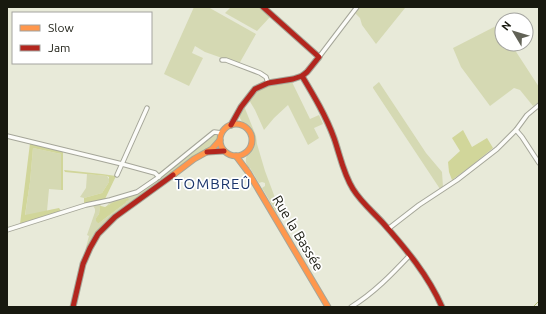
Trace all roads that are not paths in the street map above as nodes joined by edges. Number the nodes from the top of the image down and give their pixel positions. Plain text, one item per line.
1 (263, 7) edge
2 (357, 7) edge
3 (320, 57) junction
4 (222, 60) dead end
5 (302, 76) junction
6 (268, 83) junction
7 (539, 105) edge
8 (147, 108) dead end
9 (239, 110) junction
10 (231, 125) junction
11 (242, 125) junction
12 (516, 130) junction
13 (222, 133) junction
14 (7, 136) edge
15 (220, 140) junction
16 (224, 150) junction
17 (246, 152) junction
18 (206, 153) junction
19 (236, 156) junction
20 (122, 164) junction
21 (539, 164) edge
22 (248, 172) junction
23 (117, 175) dead end
24 (159, 177) junction
25 (388, 229) junction
26 (7, 230) edge
27 (410, 255) junction
28 (73, 307) edge
29 (328, 307) edge
30 (351, 307) edge
31 (442, 307) edge

1 - 3 main road
2 - 3 street
3 - 5 main road
4 - 6 street
5 - 6 main road
5 - 25 main road
6 - 9 main road
7 - 12 street
8 - 20 street
9 - 10 main road
9 - 11 main road
10 - 11 main road
10 - 13 main road
11 - 17 main road
12 - 21 street
12 - 25 street
13 - 15 main road
13 - 24 street
14 - 20 street
15 - 16 main road
15 - 18 main road
16 - 18 main road
16 - 19 main road
17 - 19 main road
17 - 22 main road, Rue la Bassée
18 - 28 main road
19 - 22 main road, Rue la Bassée
20 - 23 street
20 - 24 street
22 - 29 main road, Rue la Bassée
24 - 26 street
25 - 27 main road
27 - 30 street
27 - 31 main road

